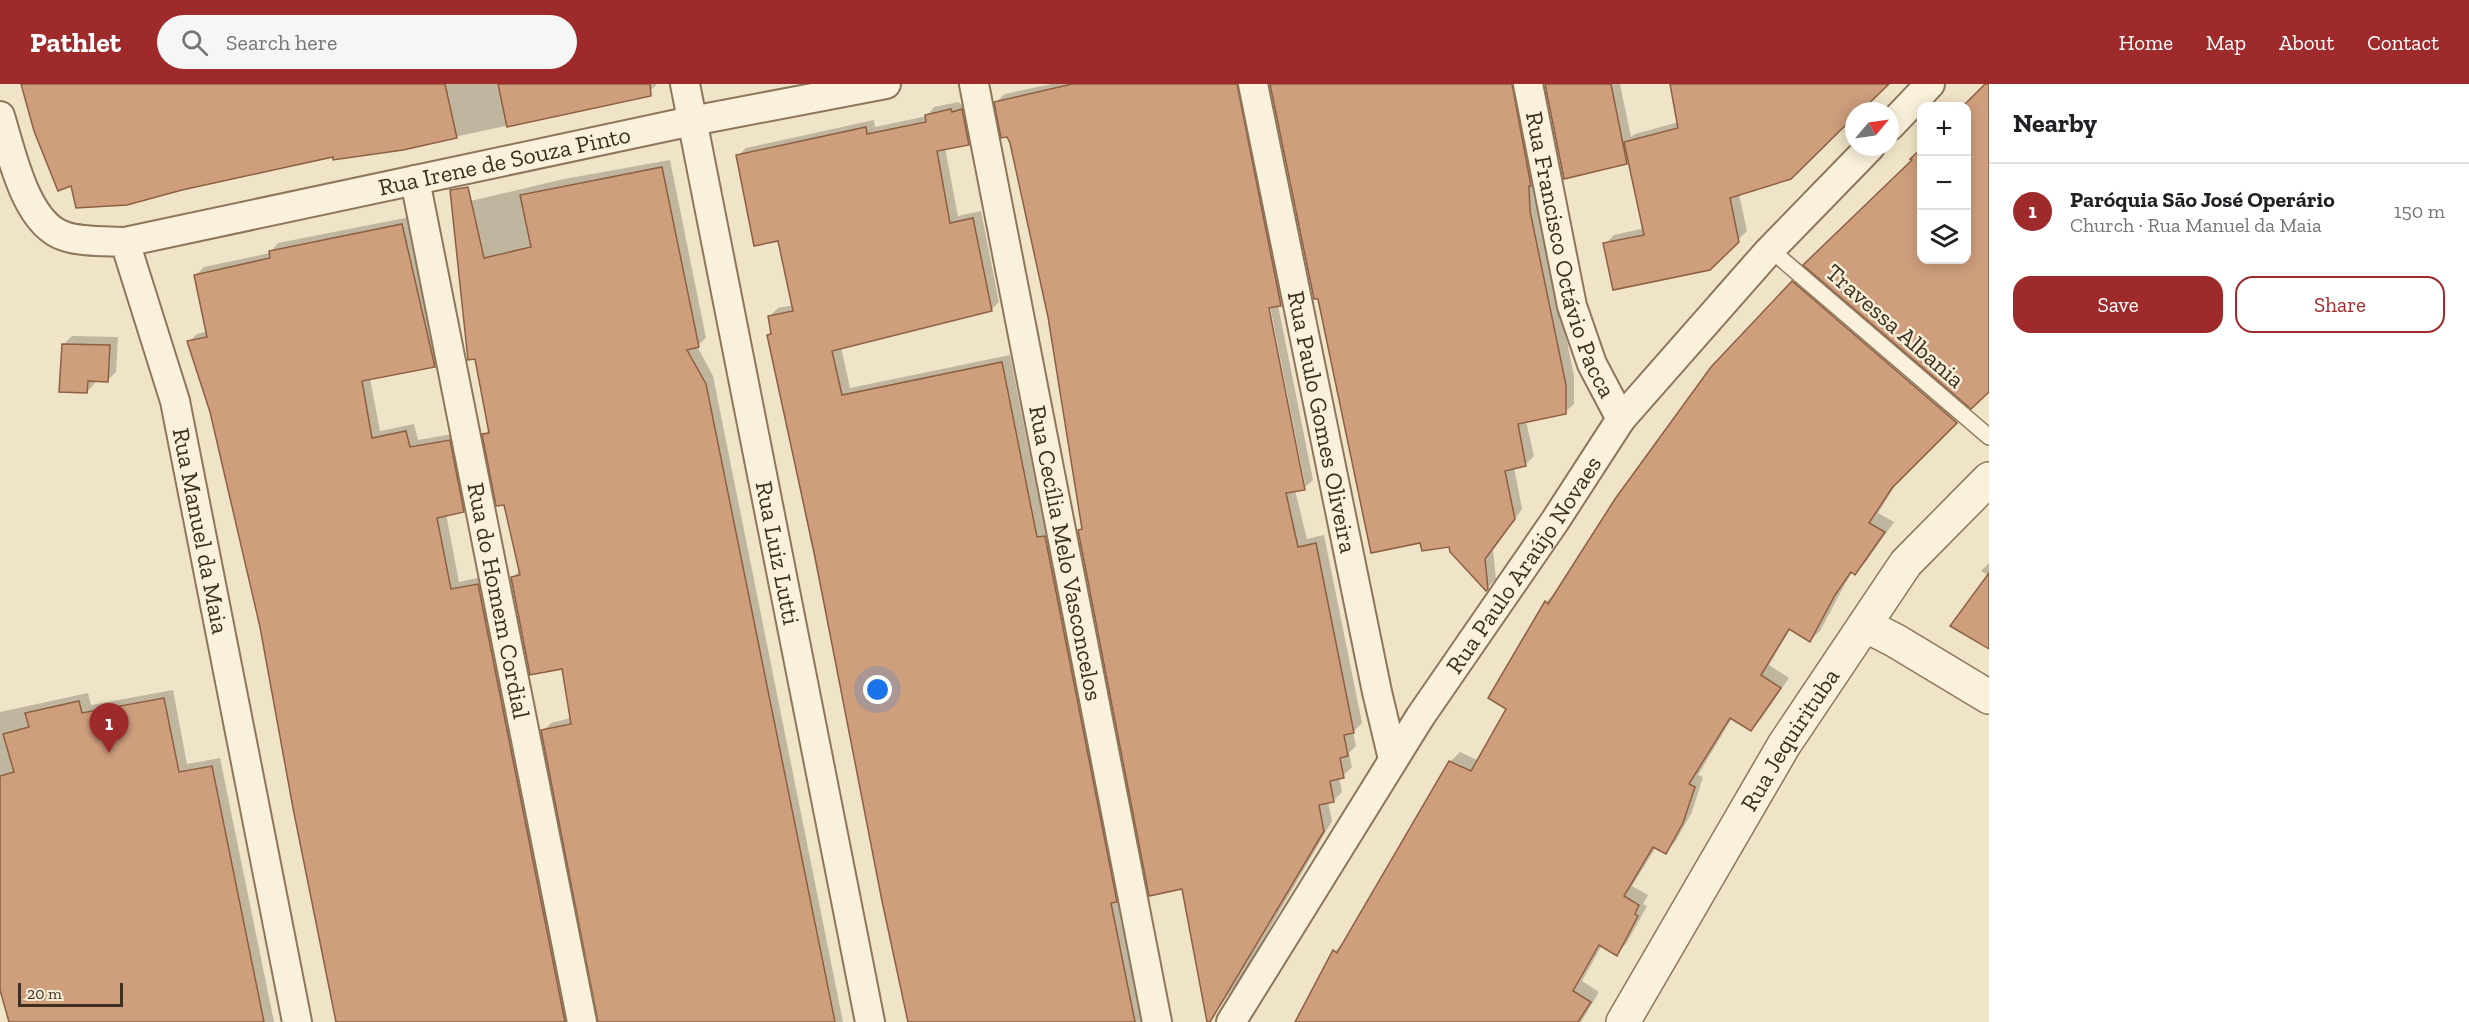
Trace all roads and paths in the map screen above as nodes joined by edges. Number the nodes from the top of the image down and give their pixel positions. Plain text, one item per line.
1 (685, 84) edge
2 (886, 84) edge
3 (974, 84) edge
4 (1253, 84) edge
5 (1528, 84) edge
6 (1930, 84) edge
7 (0, 116) edge
8 (1899, 117) edge
9 (692, 121) junction
10 (1861, 156) edge
11 (415, 180) junction
12 (125, 242) junction
13 (1771, 249) junction
14 (1622, 419) junction
15 (1989, 437) edge
16 (1989, 479) edge
17 (1865, 625) junction
18 (1989, 697) edge
19 (1393, 759) junction
20 (297, 1022) edge
21 (582, 1022) edge
22 (870, 1022) edge
23 (1157, 1022) edge
24 (1231, 1022) edge
25 (1623, 1022) edge

1 - 9 street, Rua Luiz Lutti
2 - 9 street, Rua Irene de Souza Pinto
3 - 23 street, Rua Cecília Melo Vasconcelos
4 - 19 street, Rua Paulo Gomes Oliveira
5 - 14 street, Rua Francisco Octávio Pacca
6 - 8 street
7 - 12 street
9 - 11 street, Rua Irene de Souza Pinto
9 - 22 street, Rua Luiz Lutti
10 - 13 street, Rua Paulo Araújo Novaes
11 - 12 street, Rua Irene de Souza Pinto
11 - 21 street, Rua do Homem Cordial
12 - 20 street, Rua Manuel da Maia
13 - 14 street, Rua Paulo Araújo Novaes
13 - 15 lane, Travessa Albania
14 - 19 street, Rua Paulo Araújo Novaes
16 - 17 street, Rua Jequirituba
17 - 18 street
17 - 25 street, Rua Jequirituba
19 - 24 street, Rua Paulo Araújo Novaes

